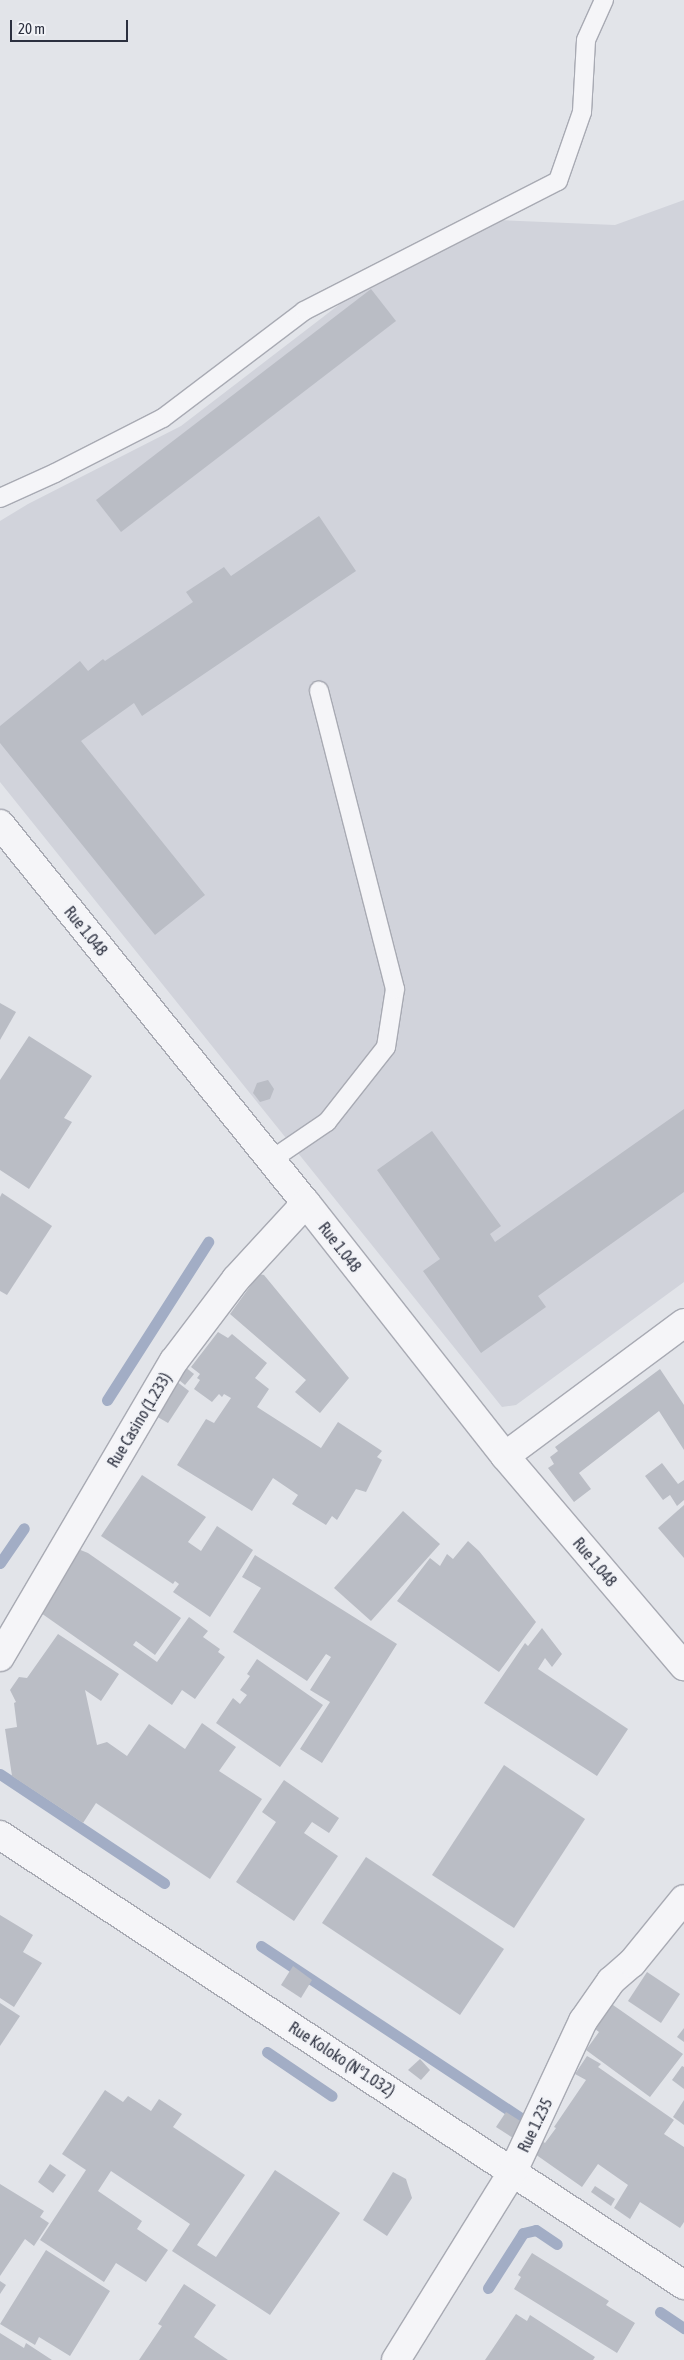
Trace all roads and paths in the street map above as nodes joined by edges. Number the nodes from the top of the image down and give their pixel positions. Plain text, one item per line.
1 (604, 0) edge
2 (0, 498) edge
3 (320, 691) dead end
4 (0, 824) edge
5 (272, 1160) junction
6 (306, 1203) junction
7 (684, 1323) edge
8 (505, 1456) junction
9 (0, 1656) edge
10 (684, 1666) edge
11 (0, 1835) edge
12 (684, 1899) edge
13 (513, 2171) junction
14 (684, 2285) edge
15 (396, 2360) edge

1 - 2 lane
3 - 5 lane
4 - 5 street, Rue 1.048
5 - 6 street, Rue 1.048
6 - 8 street, Rue 1.048
6 - 9 street, Rue Casino (1.233)
7 - 8 street
8 - 10 street, Rue 1.048
11 - 13 street, Rue Koloko (N°1.032)
12 - 13 street, Rue 1.235
13 - 14 street, Rue Koloko (N°1.032)
13 - 15 street, Rue 1.235

